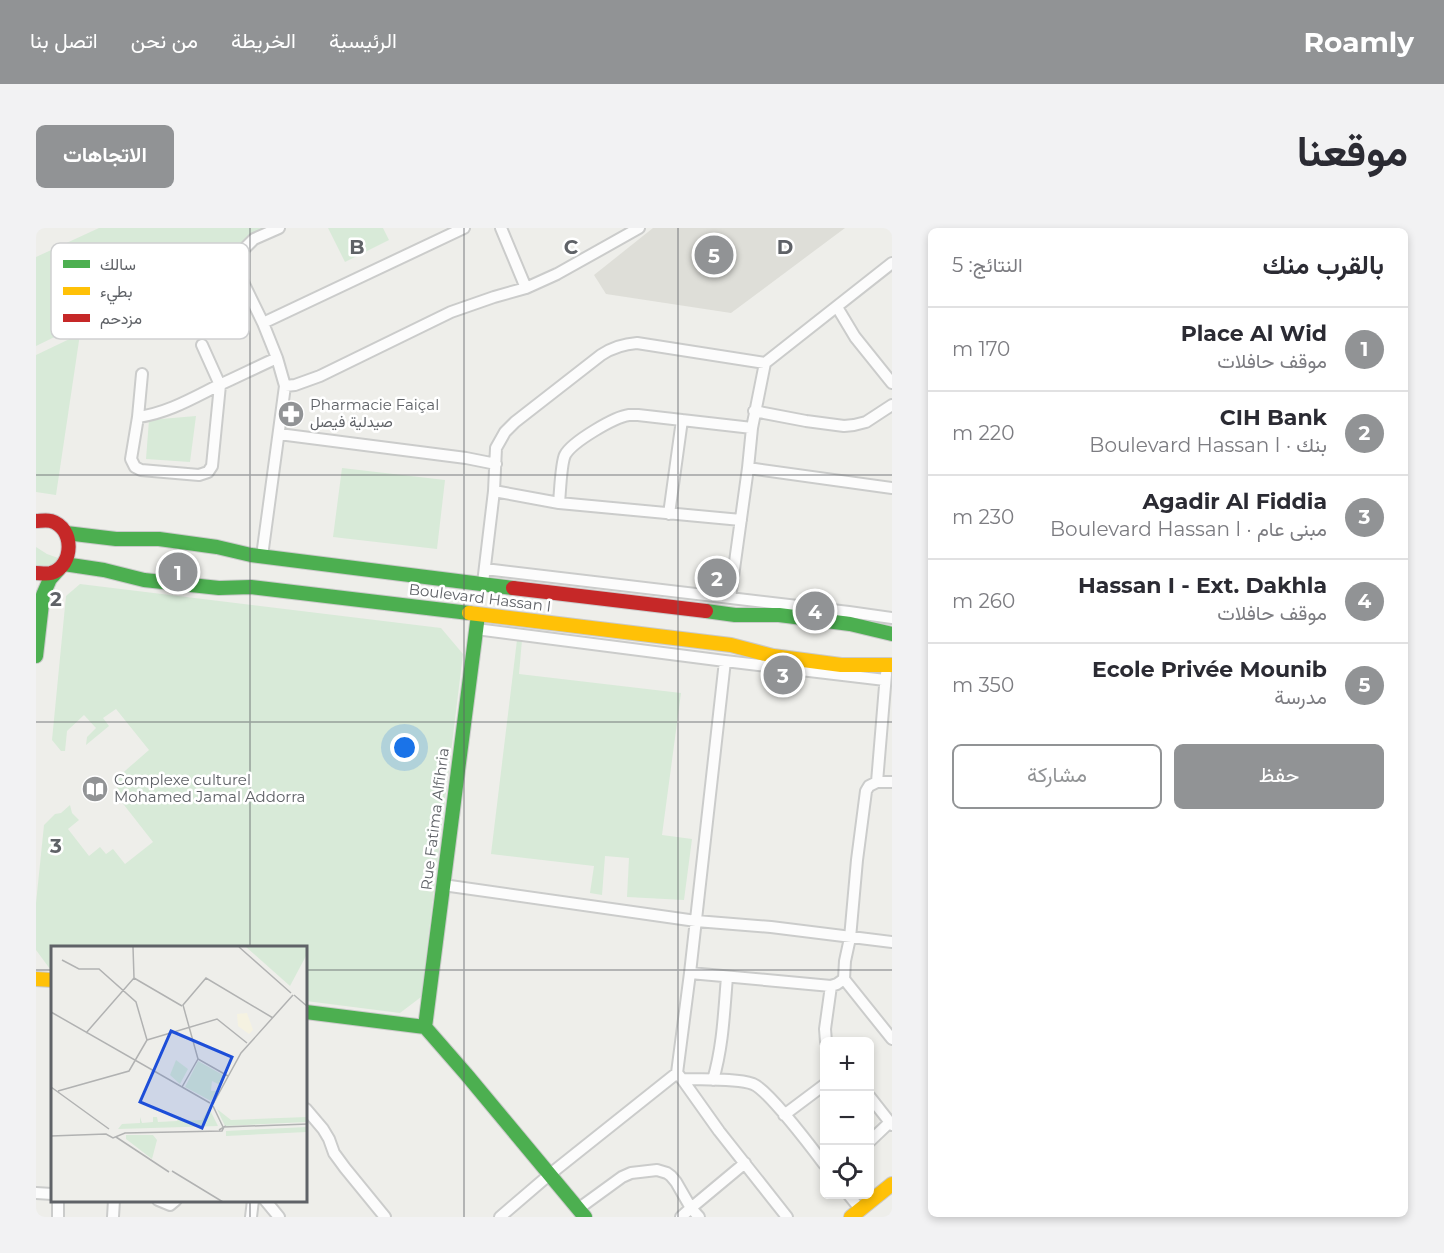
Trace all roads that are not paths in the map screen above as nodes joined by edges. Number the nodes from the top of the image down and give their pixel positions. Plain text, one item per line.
1 (279, 228) edge
2 (464, 228) edge
3 (501, 228) edge
4 (639, 228) edge
5 (249, 244) edge
6 (892, 263) edge
7 (526, 288) junction
8 (249, 294) edge
9 (837, 307) junction
10 (263, 323) junction
11 (202, 345) dead end
12 (277, 358) junction
13 (765, 363) junction
14 (142, 374) dead end
15 (892, 383) edge
16 (220, 385) junction
17 (285, 386) junction
18 (892, 405) edge
19 (754, 411) junction
20 (138, 417) junction
21 (682, 420) junction
22 (752, 428) junction
23 (279, 434) junction
24 (496, 464) junction
25 (748, 468) junction
26 (892, 488) edge
27 (494, 491) junction
28 (559, 503) junction
29 (669, 514) junction
30 (37, 520) edge
31 (741, 520) junction
32 (66, 533) junction
33 (262, 556) junction
34 (62, 566) junction
35 (485, 568) junction
36 (36, 573) edge
37 (483, 583) junction
38 (730, 598) junction
39 (478, 615) junction
40 (892, 618) edge
41 (476, 629) junction
42 (892, 629) edge
43 (892, 634) edge
44 (36, 656) edge
45 (725, 661) junction
46 (890, 665) edge
47 (885, 680) junction
48 (877, 782) junction
49 (892, 782) edge
50 (443, 885) junction
51 (696, 921) junction
52 (850, 938) junction
53 (892, 942) edge
54 (690, 973) junction
55 (727, 977) junction
56 (36, 979) edge
57 (844, 979) junction
58 (51, 981) edge
59 (831, 986) junction
60 (308, 1012) edge
61 (425, 1027) junction
62 (826, 1037) edge
63 (892, 1039) edge
64 (679, 1076) junction
65 (713, 1080) junction
66 (820, 1089) edge
67 (874, 1101) edge
68 (308, 1111) edge
69 (784, 1115) junction
70 (891, 1124) edge
71 (874, 1138) edge
72 (820, 1158) edge
73 (745, 1163) junction
74 (549, 1175) junction
75 (892, 1184) edge
76 (36, 1193) edge
77 (51, 1194) edge
78 (114, 1202) edge
79 (173, 1202) edge
80 (253, 1202) edge
81 (267, 1202) edge
82 (695, 1212) edge
83 (581, 1213) edge
84 (855, 1213) edge
85 (113, 1217) edge
86 (170, 1217) edge
87 (251, 1217) edge
88 (279, 1217) edge
89 (385, 1217) edge
90 (500, 1217) edge
91 (681, 1217) edge
92 (787, 1217) edge

1 - 5 street
2 - 10 street
3 - 7 street
4 - 7 street
6 - 9 street
7 - 17 street
8 - 10 street
9 - 13 street
9 - 15 street
10 - 12 street
11 - 16 street
12 - 16 street
12 - 17 street
13 - 19 street
13 - 24 street
14 - 20 street
16 - 20 street
16 - 20 street
17 - 23 street
18 - 19 street
19 - 22 street
21 - 22 street
21 - 28 street
21 - 29 street
22 - 25 street
23 - 24 street
23 - 33 street
24 - 27 street
25 - 26 street
25 - 31 street
27 - 28 street
27 - 35 street
28 - 29 street
29 - 31 street
30 - 32 main road, Boulevard Hassan I
31 - 38 street
32 - 33 main road, Boulevard Hassan I
32 - 34 main road
33 - 37 main road, Boulevard Hassan I
34 - 36 main road
34 - 39 main road, Boulevard Hassan I
34 - 44 main road
35 - 37 street
35 - 38 street
37 - 43 main road, Boulevard Hassan I
38 - 40 street
39 - 41 main road, Rue Fatima Alfihria
39 - 46 main road, Boulevard Hassan I
41 - 45 street
41 - 50 main road, Rue Fatima Alfihria
42 - 43 street
45 - 47 street
45 - 51 street
46 - 47 street
47 - 48 street
48 - 49 street
48 - 52 street
50 - 51 street
50 - 61 main road, Rue Fatima Alfihria
51 - 52 street
51 - 54 street
52 - 53 street
52 - 57 street
54 - 55 street
54 - 64 street
55 - 59 street
55 - 65 street
56 - 58 main road
57 - 59 street
57 - 63 street
59 - 62 street
60 - 61 main road
61 - 74 main road
64 - 65 street
64 - 73 street
64 - 74 street
65 - 69 street
66 - 69 street
67 - 70 street
68 - 89 street
69 - 72 street
70 - 71 street
73 - 82 street
73 - 92 street
74 - 83 main road
74 - 90 street
75 - 84 main road
76 - 77 street
78 - 85 street
79 - 86 street
80 - 87 street
81 - 88 street
82 - 83 street
82 - 91 street

